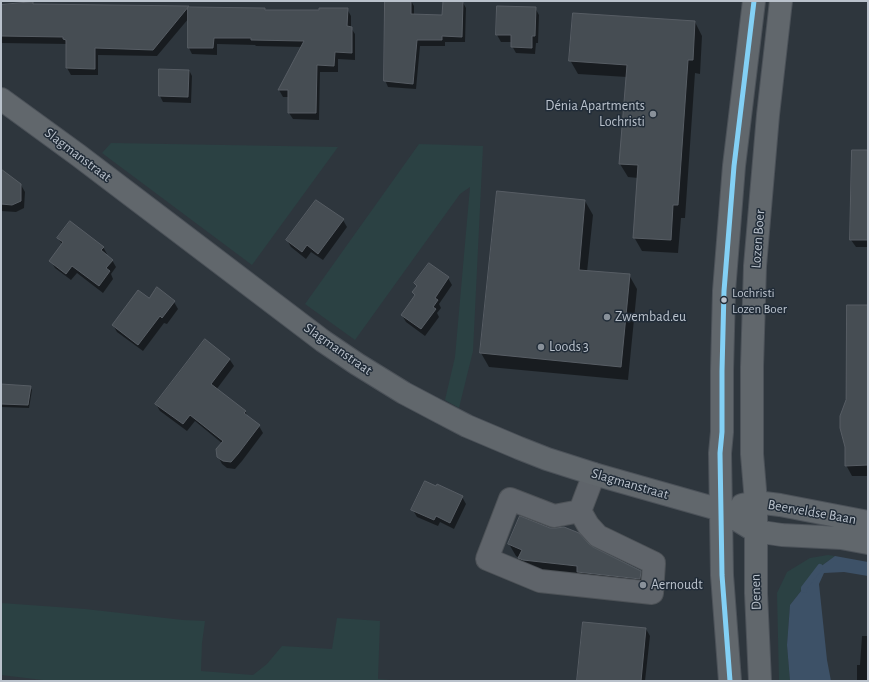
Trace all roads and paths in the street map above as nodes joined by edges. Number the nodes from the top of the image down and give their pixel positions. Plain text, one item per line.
1 (754, 1) edge
2 (781, 1) edge
3 (1, 100) edge
4 (594, 474) junction
5 (756, 502) junction
6 (721, 510) junction
7 (580, 511) junction
8 (868, 522) edge
9 (755, 531) junction
10 (868, 543) edge
11 (730, 681) edge
12 (760, 681) edge

1 - 6 main road
2 - 5 main road, Lozen Boer
3 - 4 main road, Slagmanstraat
4 - 6 main road, Slagmanstraat
4 - 7 lane
5 - 6 main road, Slagmanstraat
5 - 8 main road, Beerveldse Baan
5 - 9 main road, Denen
6 - 9 main road, Slagmanstraat
6 - 11 main road
7 - 7 lane
9 - 10 main road, Beerveldse Baan
9 - 12 main road, Denen

